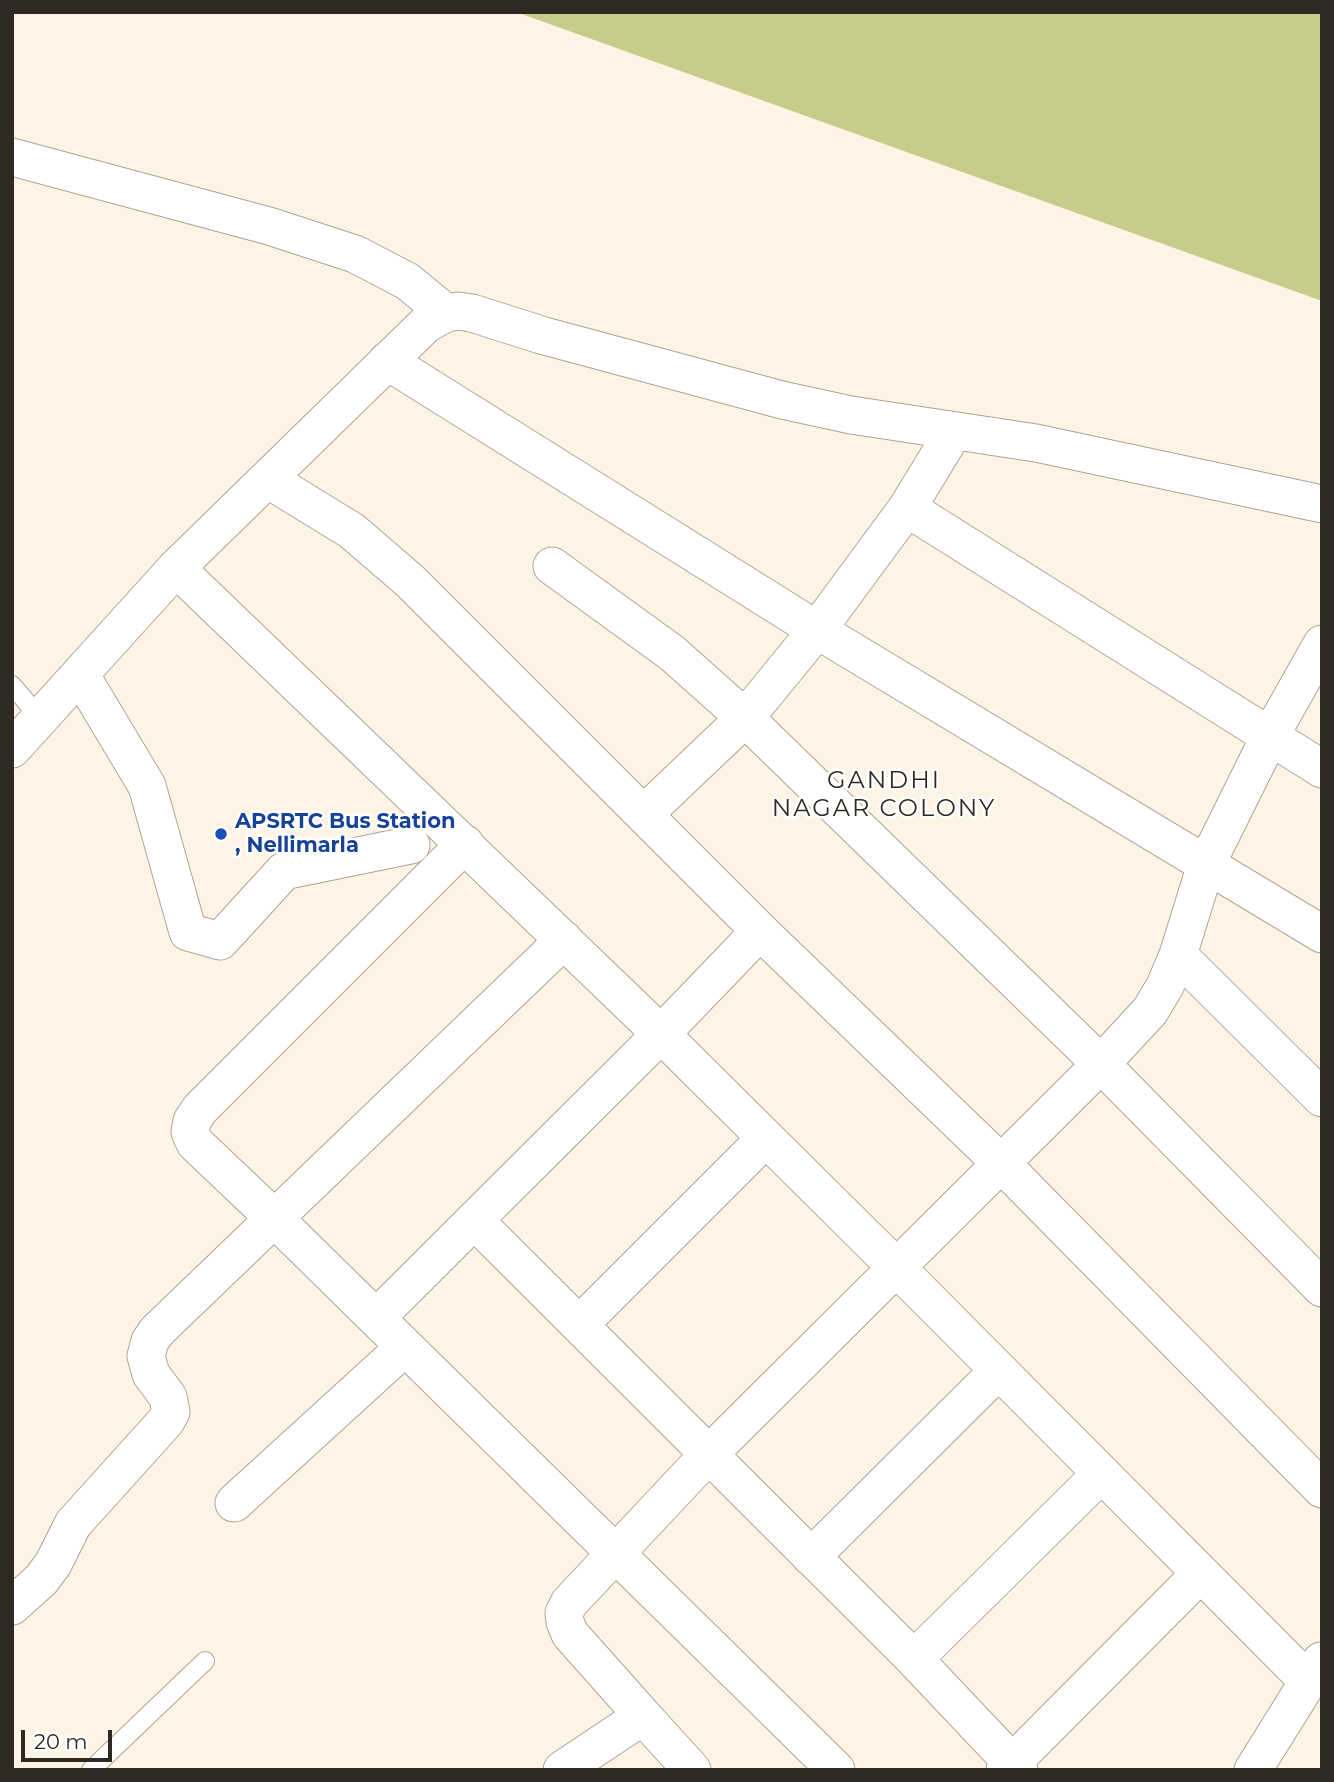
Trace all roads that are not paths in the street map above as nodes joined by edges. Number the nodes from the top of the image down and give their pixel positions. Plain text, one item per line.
1 (12, 157) edge
2 (446, 313) junction
3 (387, 361) junction
4 (954, 431) junction
5 (269, 480) junction
6 (1322, 504) edge
7 (906, 509) junction
8 (552, 566) dead end
9 (176, 568) junction
10 (817, 630) junction
11 (1322, 644) edge
12 (80, 674) junction
13 (12, 685) edge
14 (40, 718) junction
15 (744, 718) junction
16 (1269, 738) junction
17 (12, 749) edge
18 (1322, 769) edge
19 (644, 814) junction
20 (465, 844) junction
21 (411, 845) dead end
22 (1206, 865) junction
23 (760, 931) junction
24 (1322, 933) edge
25 (564, 940) junction
26 (1178, 955) junction
27 (660, 1034) junction
28 (1101, 1064) junction
29 (1322, 1098) edge
30 (766, 1138) junction
31 (1002, 1164) junction
32 (275, 1219) junction
33 (474, 1220) junction
34 (897, 1268) junction
35 (1322, 1288) edge
36 (376, 1318) junction
37 (579, 1325) junction
38 (405, 1347) junction
39 (998, 1371) junction
40 (708, 1455) junction
41 (1100, 1475) junction
42 (1322, 1489) edge
43 (234, 1503) dead end
44 (614, 1553) junction
45 (811, 1557) junction
46 (1200, 1574) junction
47 (12, 1606) edge
48 (914, 1659) junction
49 (205, 1661) dead end
50 (1316, 1672) edge
51 (643, 1716) junction
52 (1012, 1767) edge
53 (91, 1770) edge
54 (562, 1770) edge
55 (692, 1770) edge
56 (836, 1770) edge
57 (1253, 1770) edge

1 - 2 street
2 - 3 street
2 - 4 street
3 - 5 street
3 - 10 street
4 - 6 street
4 - 7 street
5 - 9 street
5 - 19 street
7 - 10 street
7 - 16 street
8 - 15 street
9 - 12 street
9 - 20 street
10 - 15 street
10 - 22 street
11 - 16 street
12 - 14 street
12 - 21 street
13 - 14 lane
14 - 17 street
15 - 19 street
15 - 28 street
16 - 18 street
16 - 22 street
19 - 23 street
20 - 25 street
20 - 32 street
22 - 24 street
22 - 26 street
23 - 27 street
23 - 31 street
25 - 27 street
25 - 32 street
26 - 28 street
26 - 29 street
27 - 30 street
27 - 33 street
28 - 31 street
28 - 35 street
30 - 34 street
30 - 37 street
31 - 34 street
31 - 42 street
32 - 36 street
32 - 47 street
33 - 36 street
33 - 37 street
34 - 39 street
34 - 40 street
36 - 38 street
37 - 40 street
38 - 43 street
38 - 44 street
39 - 41 street
39 - 45 street
40 - 44 street
40 - 45 street
41 - 46 street
41 - 48 street
44 - 51 street
44 - 56 street
45 - 48 street
46 - 50 street
46 - 52 street
48 - 52 street
49 - 53 lane
50 - 57 street
51 - 54 street
51 - 55 street

